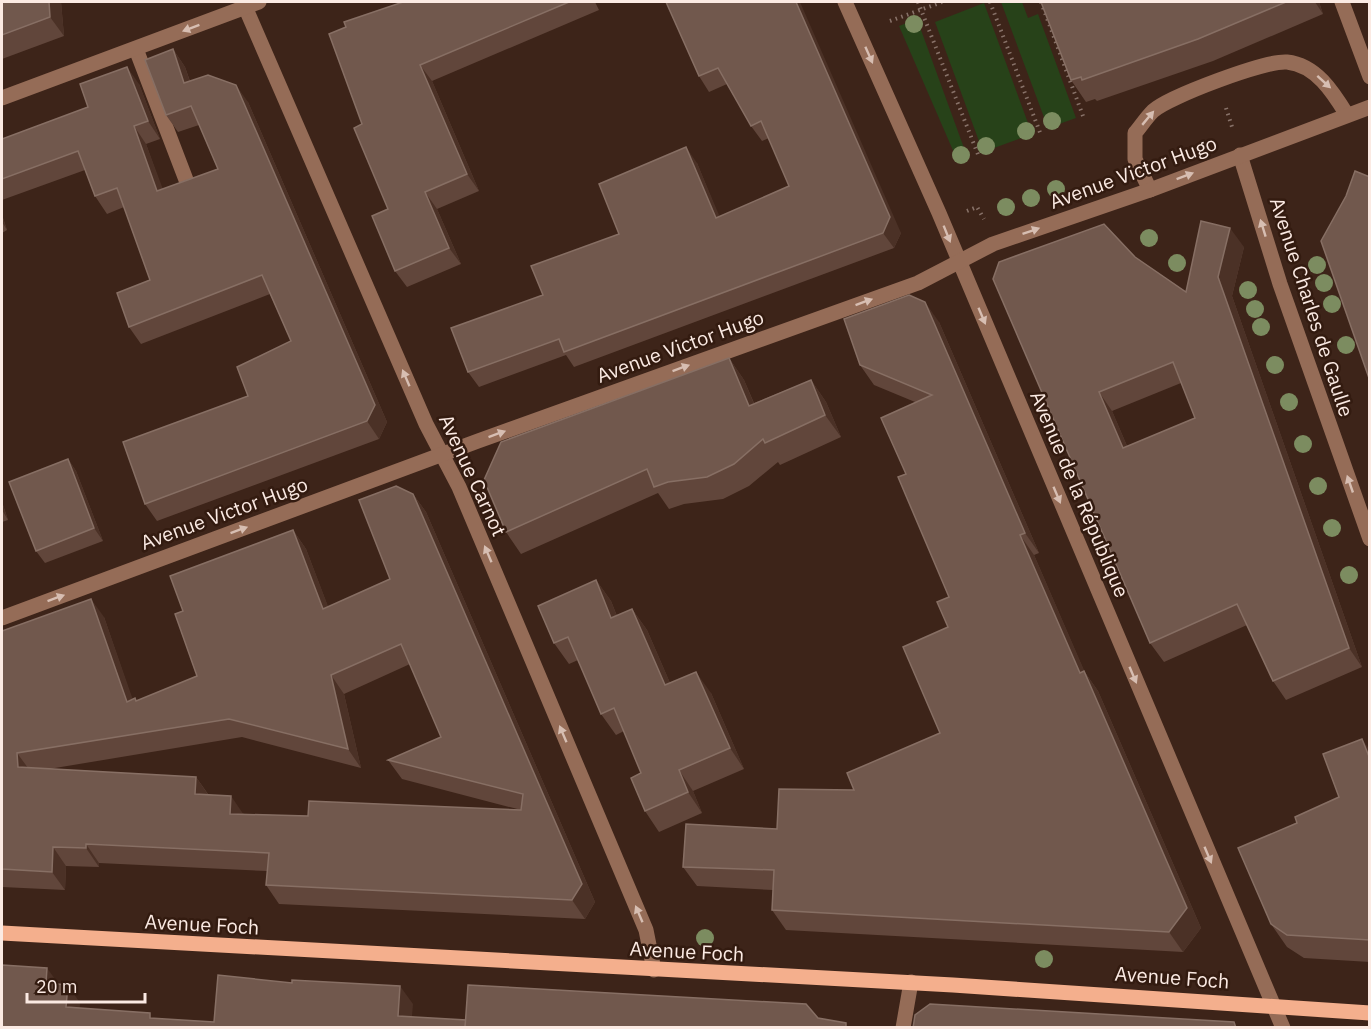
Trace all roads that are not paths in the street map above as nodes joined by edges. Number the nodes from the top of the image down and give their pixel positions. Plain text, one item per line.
1 (845, 2) edge
2 (1342, 2) edge
3 (245, 3) edge
4 (136, 49) junction
5 (1365, 49) edge
6 (1370, 77) edge
7 (2, 98) edge
8 (1370, 107) edge
9 (1347, 115) junction
10 (1240, 155) junction
11 (188, 185) edge
12 (1149, 190) junction
13 (958, 262) junction
14 (442, 454) junction
15 (1370, 539) edge
16 (2, 618) edge
17 (2, 933) edge
18 (654, 970) junction
19 (911, 982) junction
20 (1273, 1004) junction
21 (1370, 1013) edge
22 (903, 1028) edge
23 (1283, 1028) edge

1 -> 13 street, Avenue de la République
2 - 5 street
3 -> 4 street
14 -> 3 street, Avenue Carnot
4 - 7 street
4 - 11 street
5 - 6 street
8 - 9 street, Avenue Victor Hugo
9 - 10 street, Avenue Victor Hugo
12 -> 9 street
12 -> 10 street, Avenue Victor Hugo
15 -> 10 street, Avenue Charles de Gaulle
13 -> 12 street, Avenue Victor Hugo
14 -> 13 street, Avenue Victor Hugo
13 -> 20 street, Avenue de la République
16 -> 14 street, Avenue Victor Hugo
18 -> 14 street, Avenue Carnot
17 - 18 main road, Avenue Foch
18 - 19 main road, Avenue Foch
19 - 20 main road, Avenue Foch
19 - 22 street
20 - 21 main road, Avenue Foch
20 - 23 street, Avenue de la République

